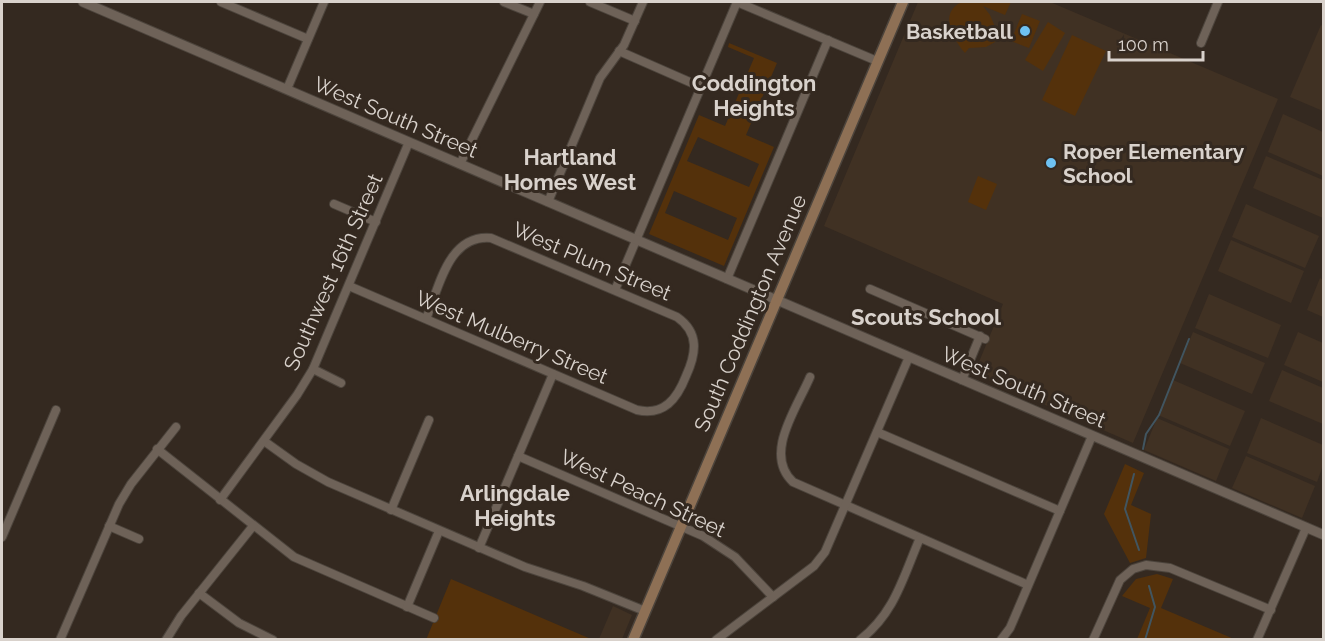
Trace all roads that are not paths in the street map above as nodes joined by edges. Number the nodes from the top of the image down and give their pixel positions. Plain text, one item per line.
1 (83, 2) edge
2 (222, 2) edge
3 (324, 2) edge
4 (504, 2) edge
5 (540, 2) edge
6 (590, 2) edge
7 (643, 2) edge
8 (737, 2) edge
9 (903, 2) edge
10 (1218, 2) edge
11 (235, 4) edge
12 (534, 14) junction
13 (635, 21) junction
14 (308, 39) junction
15 (828, 40) junction
16 (1201, 43) dead end
17 (619, 51) junction
18 (877, 61) junction
19 (701, 87) junction
20 (287, 89) junction
21 (409, 142) junction
22 (460, 164) junction
23 (548, 202) junction
24 (334, 204) dead end
25 (376, 222) junction
26 (636, 240) junction
27 (727, 279) junction
28 (349, 286) junction
29 (870, 289) dead end
30 (615, 290) junction
31 (776, 300) junction
32 (426, 320) junction
33 (909, 357) junction
34 (313, 369) junction
35 (553, 374) junction
36 (810, 377) dead end
37 (962, 380) junction
38 (341, 383) dead end
39 (663, 408) joint
40 (56, 410) dead end
41 (429, 420) dead end
42 (176, 427) dead end
43 (877, 432) junction
44 (1092, 436) junction
45 (264, 441) junction
46 (157, 449) junction
47 (518, 456) junction
48 (220, 500) junction
49 (845, 506) junction
50 (391, 510) junction
51 (1060, 511) junction
52 (109, 526) junction
53 (253, 526) junction
54 (680, 526) junction
55 (1306, 528) junction
56 (439, 531) junction
57 (1323, 535) edge
58 (2, 537) edge
59 (920, 538) junction
60 (139, 539) dead end
61 (479, 548) junction
62 (1028, 585) junction
63 (199, 593) junction
64 (773, 597) junction
65 (407, 607) junction
66 (1271, 610) junction
67 (645, 611) junction
68 (434, 618) dead end
69 (61, 639) edge
70 (166, 639) edge
71 (273, 639) edge
72 (633, 639) edge
73 (716, 639) edge
74 (860, 639) edge
75 (1001, 639) edge
76 (1093, 639) edge
77 (1257, 639) edge

1 - 20 street, West South Street
2 - 11 street
3 - 14 street
4 - 12 street
5 - 12 street
6 - 13 street
7 - 13 street
8 - 15 street
8 - 19 street
9 - 18 main road, South Coddington Avenue
10 - 16 street
11 - 14 street
12 - 22 street
13 - 17 street
14 - 20 street
15 - 18 street
15 - 27 street
17 - 19 street
17 - 23 street
18 - 31 main road, South Coddington Avenue
19 - 26 street
20 - 21 street, West South Street
21 - 22 street, West South Street
21 - 25 street, Southwest 16th Street
22 - 23 street, West South Street
23 - 26 street, West South Street
24 - 25 street
25 - 28 street, Southwest 16th Street
26 - 27 street, West South Street
26 - 30 street
27 - 31 street, West South Street
28 - 32 street, West Mulberry Street
28 - 34 street, Southwest 16th Street
29 - 37 street
30 - 32 street, West Plum Street
30 - 39 street, West Plum Street
31 - 33 street, West South Street
31 - 54 main road, South Coddington Avenue
32 - 35 street, West Mulberry Street
33 - 37 street, West South Street
33 - 43 street
34 - 38 street
34 - 45 street, Southwest 16th Street
35 - 39 street, West Mulberry Street
35 - 47 street
36 - 49 street
37 - 44 street, West South Street
40 - 58 street
41 - 50 street
42 - 46 street
43 - 49 street
43 - 51 street
44 - 51 street
44 - 55 street, West South Street
45 - 48 street, Southwest 16th Street
45 - 50 street
46 - 48 street
46 - 52 street
47 - 54 street, West Peach Street
47 - 61 street
48 - 53 street
49 - 59 street
49 - 64 street
50 - 56 street
51 - 62 street
52 - 60 street
52 - 69 street
53 - 63 street
53 - 65 street
54 - 64 street, West Peach Street
54 - 67 main road, South Coddington Avenue
55 - 57 street, West South Street
55 - 66 street
56 - 61 street
56 - 65 street
59 - 62 street
59 - 74 street
61 - 67 street
62 - 75 street
63 - 70 street
63 - 71 street
64 - 73 street
65 - 68 street
66 - 76 street
66 - 77 street
67 - 72 main road, South Coddington Avenue

